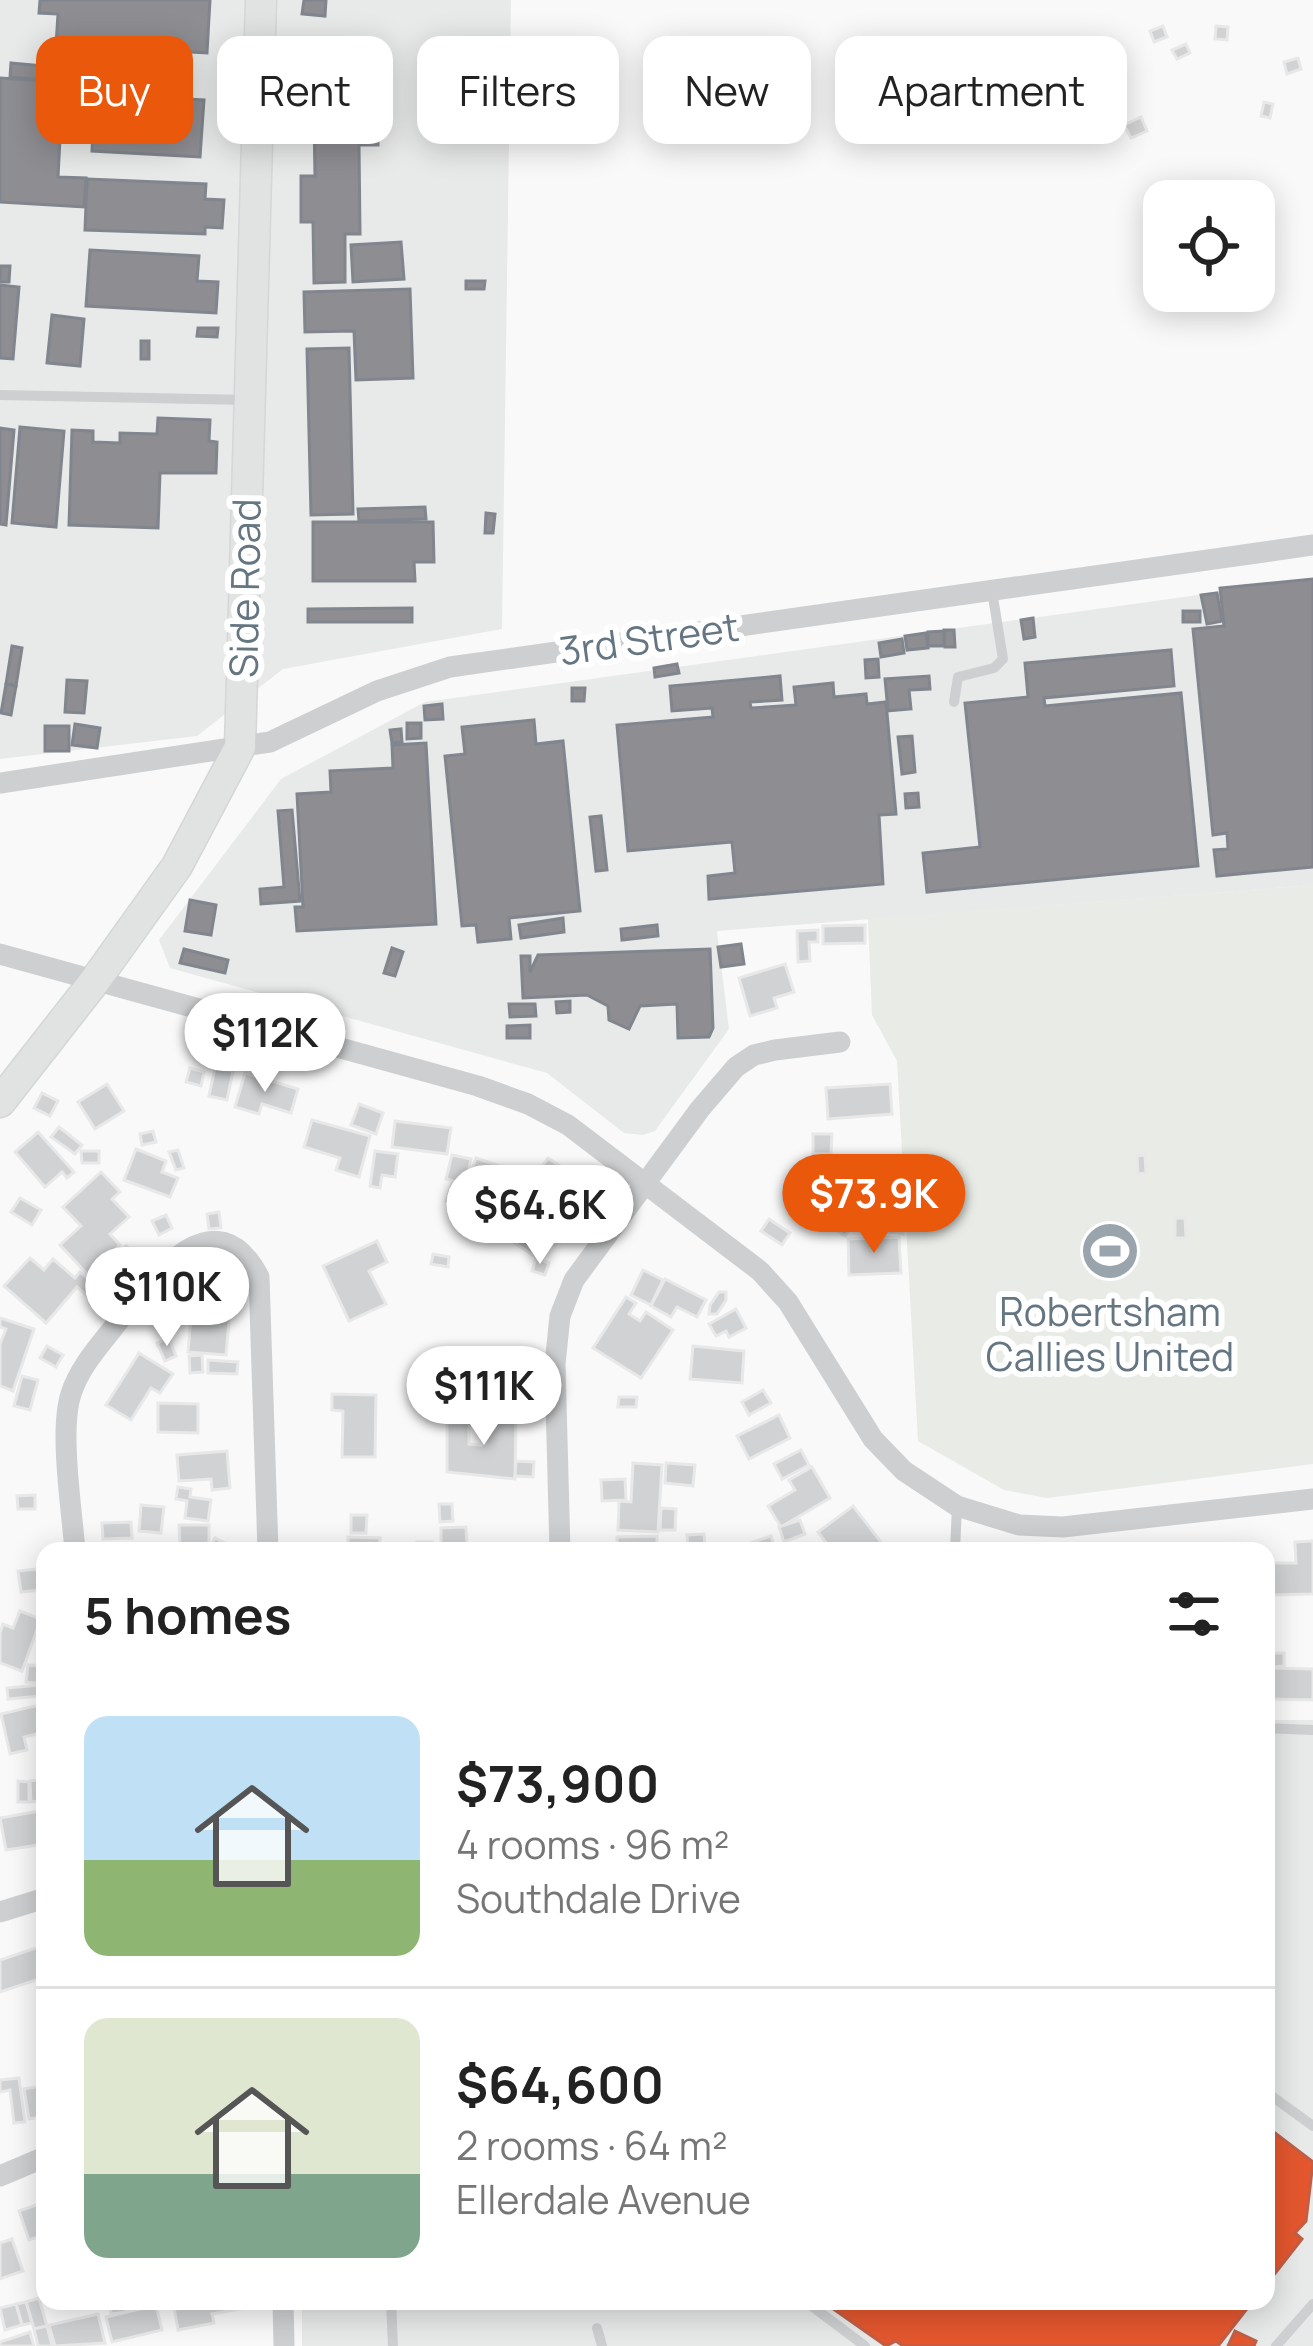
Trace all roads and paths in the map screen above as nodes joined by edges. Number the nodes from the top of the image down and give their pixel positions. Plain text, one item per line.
1 (261, 0) edge
2 (0, 395) edge
3 (248, 400) junction
4 (1313, 545) edge
5 (992, 590) junction
6 (954, 702) dead end
7 (240, 747) junction
8 (0, 783) edge
9 (0, 954) edge
10 (94, 982) junction
11 (840, 1042) dead end
12 (0, 1102) edge
13 (647, 1183) junction
14 (1313, 1499) edge
15 (957, 1506) junction
16 (75, 1542) edge
17 (268, 1542) edge
18 (560, 1542) edge
19 (955, 1542) edge
20 (1275, 1729) edge
21 (1313, 1730) edge
22 (36, 1901) edge
23 (0, 1912) edge
24 (1275, 2099) edge
25 (1313, 2126) edge
26 (36, 2161) edge
27 (0, 2176) edge
28 (1313, 2304) edge
29 (283, 2310) edge
30 (391, 2310) edge
31 (817, 2310) edge
32 (597, 2329) dead end
33 (284, 2346) edge
34 (393, 2346) edge
35 (602, 2346) edge
36 (865, 2346) edge
37 (1276, 2346) edge

1 - 3 street, Side Road
2 - 3 lane
3 - 7 street, Side Road
4 - 5 street, 3rd Street
5 - 6 lane
5 - 7 street, 3rd Street
7 - 8 street, 3rd Street
7 - 10 street, Side Road
9 - 10 street
10 - 12 street, Side Road
10 - 13 street
11 - 13 street
13 - 15 street
13 - 18 street
14 - 15 street
15 - 19 lane
16 - 17 street
20 - 21 lane
22 - 23 street
24 - 25 lane
26 - 27 street
28 - 37 lane
29 - 33 street
30 - 34 lane
31 - 36 lane
32 - 35 lane

